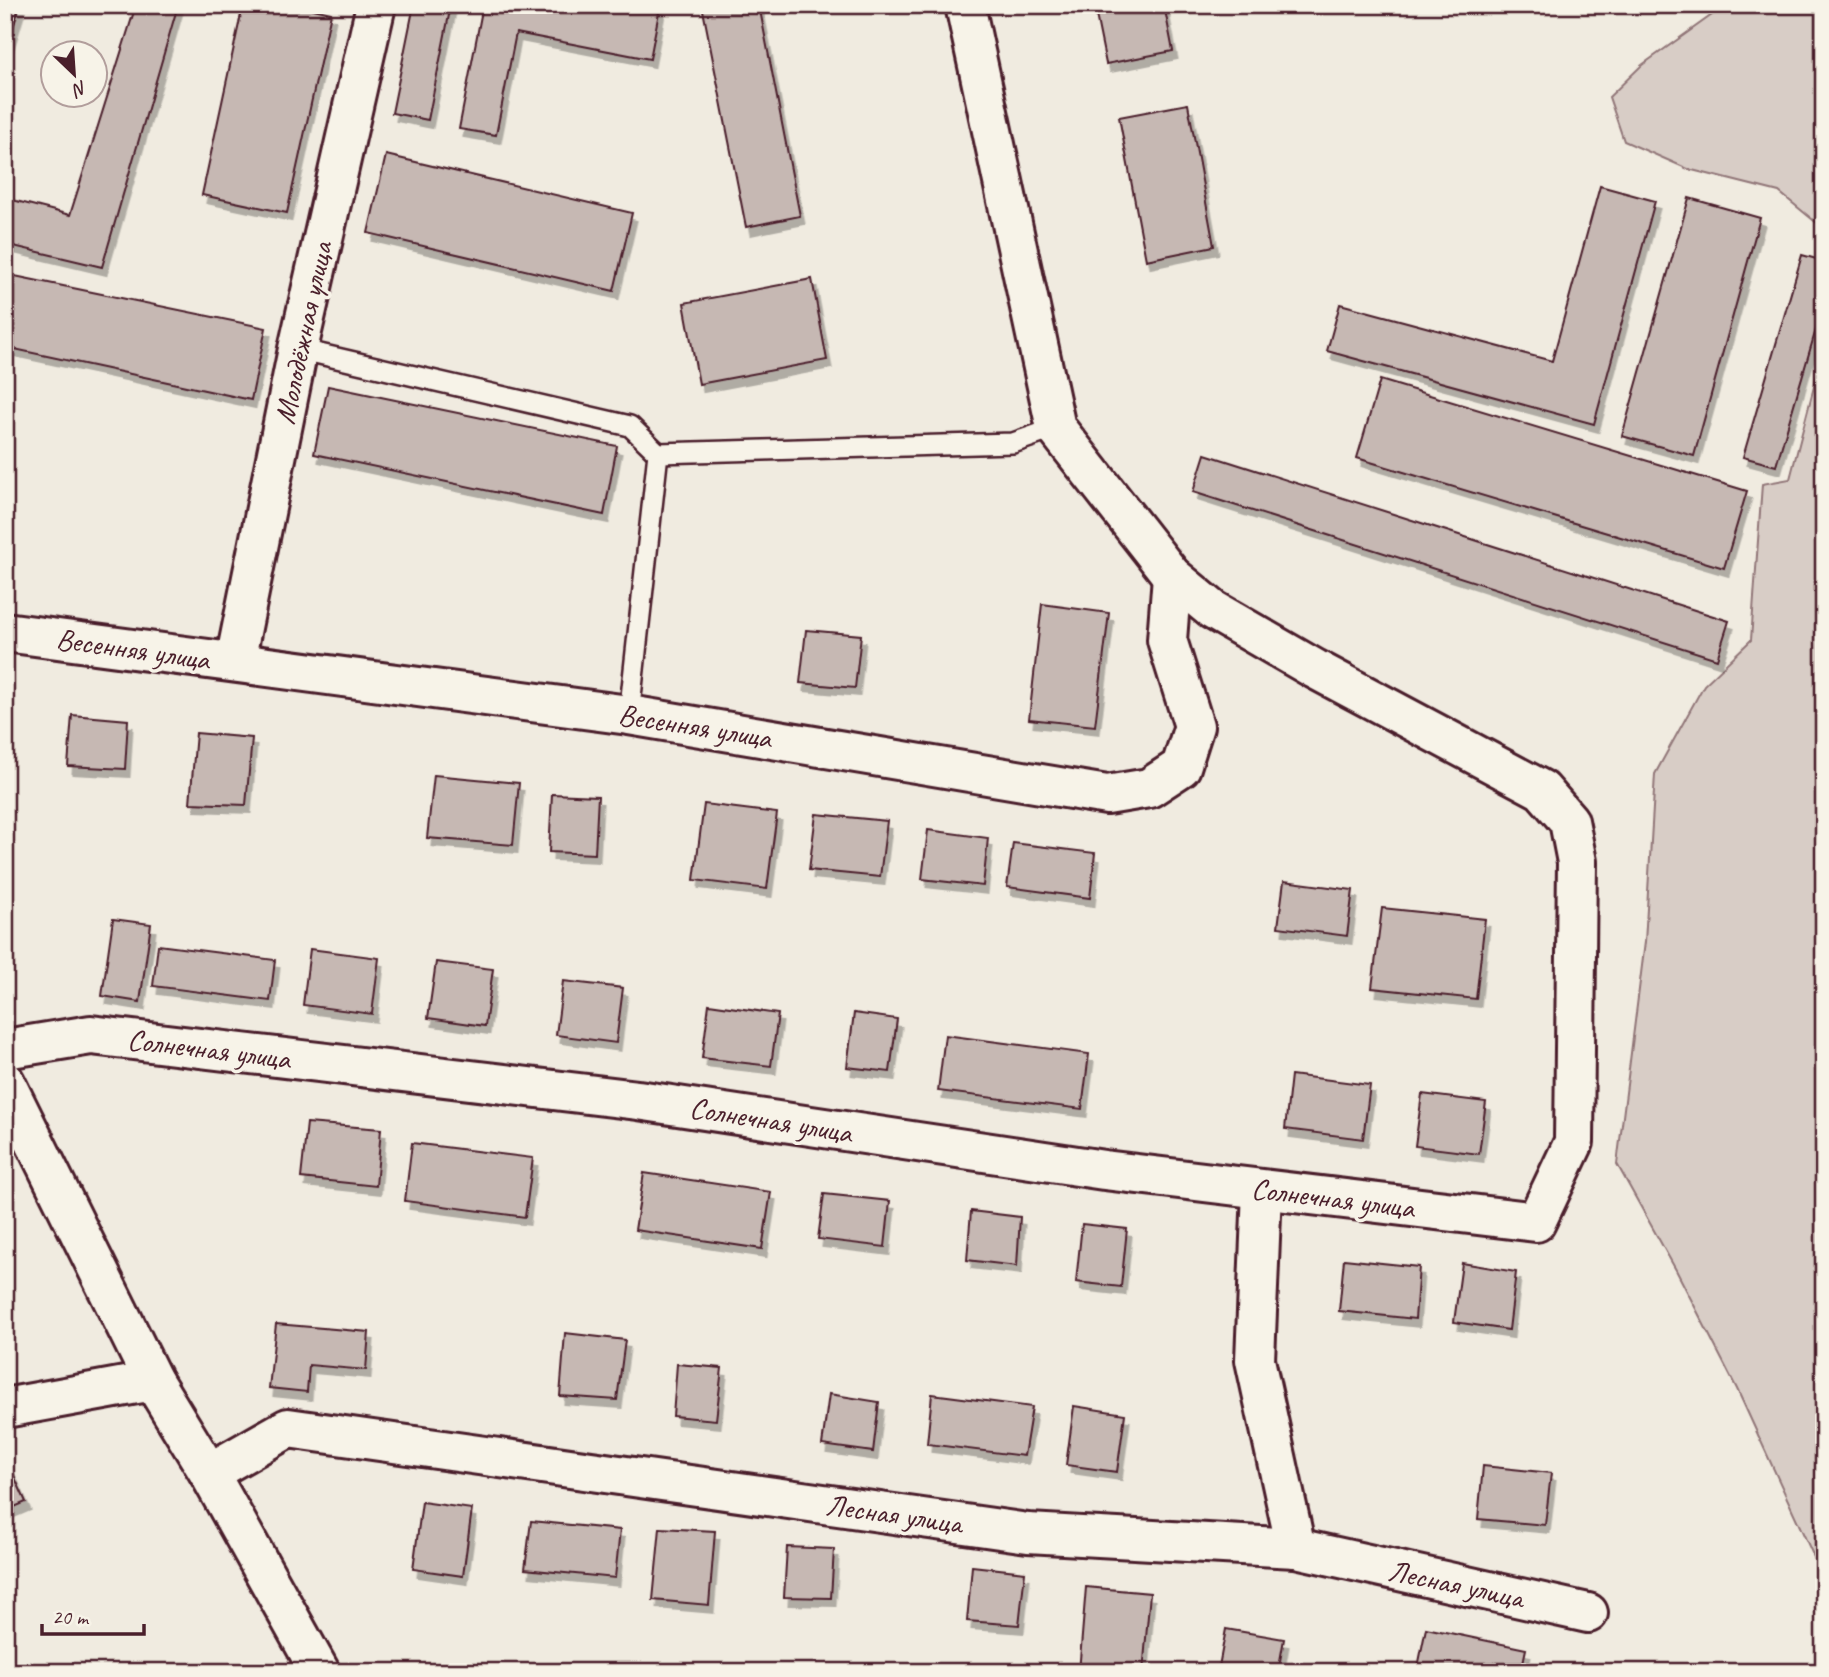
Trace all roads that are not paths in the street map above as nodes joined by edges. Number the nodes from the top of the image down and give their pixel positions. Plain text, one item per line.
1 (376, 5) edge
2 (965, 5) edge
3 (298, 349) junction
4 (1056, 428) junction
5 (658, 453) junction
6 (1172, 576) junction
7 (5, 632) edge
8 (235, 662) junction
9 (629, 715) junction
10 (5, 1049) edge
11 (5, 1082) edge
12 (1262, 1190) junction
13 (153, 1381) junction
14 (5, 1408) edge
15 (209, 1472) junction
16 (1296, 1548) junction
17 (1588, 1613) dead end
18 (320, 1672) edge

1 - 3 street, Молодёжная улица
2 - 4 street
3 - 5 lane
3 - 8 street, Молодёжная улица
4 - 5 lane
4 - 6 street
5 - 9 lane
6 - 9 street, Весенняя улица
6 - 12 street, Солнечная улица
7 - 8 street, Весенняя улица
8 - 9 street, Весенняя улица
10 - 12 street, Солнечная улица
11 - 13 street
12 - 16 street
13 - 14 street
13 - 15 street
15 - 16 street, Лесная улица
15 - 18 street
16 - 17 street, Лесная улица

